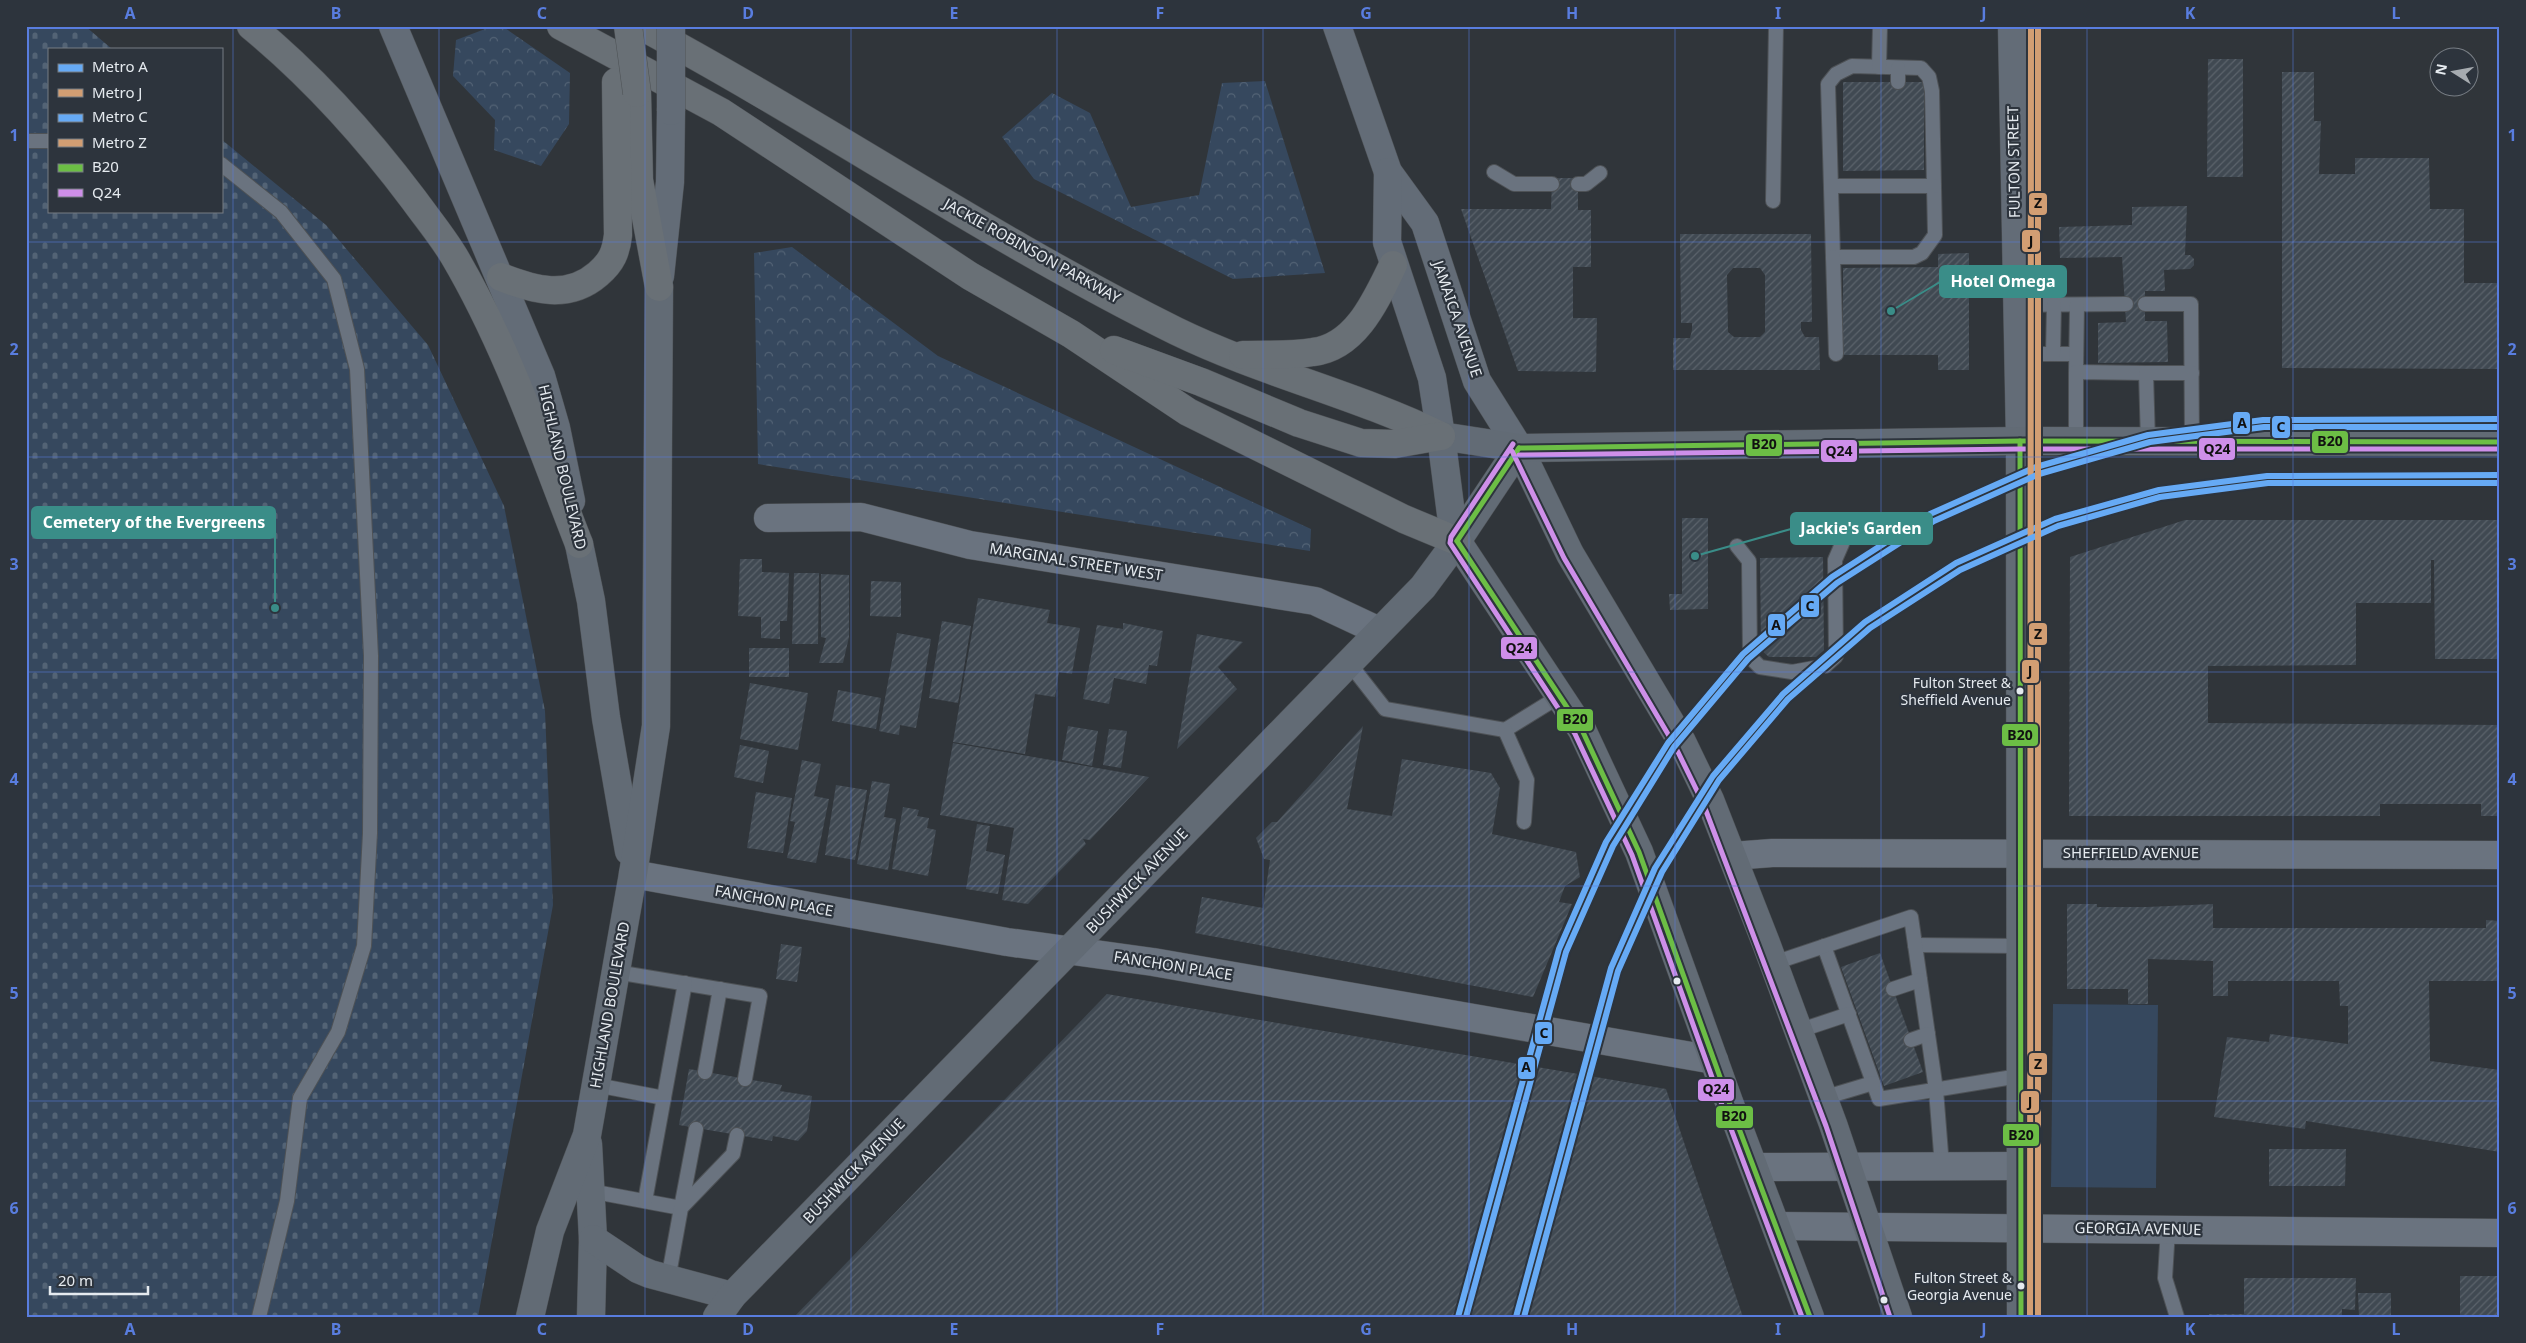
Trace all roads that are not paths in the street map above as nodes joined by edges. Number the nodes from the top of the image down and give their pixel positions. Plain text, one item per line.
1 (251, 26) edge
2 (561, 26) edge
3 (622, 26) edge
4 (628, 26) edge
5 (641, 26) edge
6 (672, 26) edge
7 (1337, 26) edge
8 (1776, 26) edge
9 (1880, 26) edge
10 (2012, 26) edge
11 (394, 30) edge
12 (1879, 67) junction
13 (1898, 68) junction
14 (1898, 82) dead end
15 (26, 141) edge
16 (48, 141) edge
17 (222, 165) edge
18 (1388, 172) junction
19 (1494, 172) dead end
20 (1600, 173) dead end
21 (628, 180) junction
22 (1552, 184) dead end
23 (1578, 184) dead end
24 (1831, 186) junction
25 (1934, 186) junction
26 (1773, 201) dead end
27 (1833, 257) junction
28 (1393, 265) junction
29 (501, 277) junction
30 (659, 287) junction
31 (2126, 304) dead end
32 (2145, 304) dead end
33 (2017, 305) junction
34 (2054, 305) junction
35 (2077, 305) junction
36 (1071, 334) junction
37 (1836, 354) dead end
38 (2018, 354) junction
39 (2053, 354) junction
40 (2076, 354) junction
41 (1228, 355) junction
42 (2076, 372) junction
43 (2146, 373) junction
44 (2192, 373) junction
45 (1441, 436) junction
46 (2020, 441) junction
47 (2076, 441) junction
48 (2148, 442) junction
49 (2192, 442) junction
50 (2500, 442) edge
51 (1519, 448) junction
52 (768, 518) dead end
53 (1457, 542) junction
54 (579, 544) junction
55 (1842, 544) dead end
56 (1737, 546) dead end
57 (1379, 631) junction
58 (1349, 663) junction
59 (1560, 696) junction
60 (1505, 730) junction
61 (1524, 822) dead end
62 (2019, 853) junction
63 (2500, 855) edge
64 (1732, 856) junction
65 (633, 874) junction
66 (1915, 945) junction
67 (1824, 946) junction
68 (2019, 946) junction
69 (1070, 950) junction
70 (1774, 964) junction
71 (616, 972) junction
72 (1920, 980) junction
73 (685, 983) junction
74 (720, 989) junction
75 (1893, 989) dead end
76 (1849, 1007) junction
77 (1798, 1031) junction
78 (1928, 1034) junction
79 (1911, 1040) dead end
80 (1714, 1060) junction
81 (705, 1072) dead end
82 (2019, 1076) junction
83 (745, 1079) dead end
84 (1873, 1083) junction
85 (596, 1085) junction
86 (1936, 1090) junction
87 (664, 1098) junction
88 (1823, 1098) junction
89 (696, 1129) dead end
90 (587, 1135) junction
91 (736, 1135) dead end
92 (1847, 1166) junction
93 (1942, 1166) junction
94 (2019, 1166) junction
95 (1755, 1167) junction
96 (590, 1191) junction
97 (645, 1201) junction
98 (680, 1208) junction
99 (1777, 1226) junction
100 (1868, 1226) junction
101 (2020, 1228) junction
102 (2168, 1229) junction
103 (2500, 1233) edge
104 (593, 1240) junction
105 (668, 1280) junction
106 (724, 1306) edge
107 (259, 1317) edge
108 (530, 1317) edge
109 (591, 1317) edge
110 (700, 1317) edge
111 (1810, 1317) edge
112 (1898, 1317) edge
113 (2021, 1317) edge
114 (2177, 1317) edge

1 - 54 highway
2 - 36 highway
3 - 21 highway
4 - 21 highway, bridge
5 - 41 highway, JACKIE ROBINSON PARKWAY
6 - 30 main road, HIGHLAND BOULEVARD, bridge
7 - 18 main road, JAMAICA AVENUE
8 - 26 lane
9 - 12 lane
10 - 33 main road, FULTON STREET
11 - 29 main road, HIGHLAND BOULEVARD
12 - 13 lane
12 - 24 lane
13 - 14 lane
13 - 25 lane
15 - 16 lane
17 - 107 lane
18 - 28 main road, JAMAICA AVENUE
18 - 51 main road, JAMAICA AVENUE
19 - 22 lane
20 - 23 lane
21 - 29 highway
21 - 30 highway
24 - 25 lane
24 - 27 lane
25 - 27 lane
27 - 37 lane
28 - 41 highway
28 - 45 main road, JAMAICA AVENUE
29 - 54 main road, HIGHLAND BOULEVARD
30 - 65 main road, HIGHLAND BOULEVARD
31 - 35 lane
32 - 44 lane
33 - 34 lane
33 - 38 main road, FULTON STREET
34 - 35 lane
34 - 39 lane
35 - 40 lane
36 - 45 highway
36 - 53 highway
38 - 39 lane
38 - 46 main road, FULTON STREET
39 - 40 lane
40 - 42 lane
41 - 45 highway, JACKIE ROBINSON PARKWAY
42 - 43 lane
42 - 47 lane
43 - 44 lane
43 - 48 lane
44 - 49 lane
45 - 51 main road
45 - 53 main road, JAMAICA AVENUE
46 - 47 main road
46 - 51 main road
46 - 62 main road, FULTON STREET
47 - 48 main road
48 - 49 main road
49 - 50 main road
51 - 53 main road, BUSHWICK AVENUE
51 - 64 main road, JAMAICA AVENUE
52 - 57 street, MARGINAL STREET WEST
53 - 57 main road, BUSHWICK AVENUE
53 - 59 main road, JAMAICA AVENUE
54 - 65 main road, HIGHLAND BOULEVARD
55 - 56 lane
57 - 58 main road, BUSHWICK AVENUE
58 - 60 lane
58 - 69 main road, BUSHWICK AVENUE
59 - 60 lane
59 - 80 main road, JAMAICA AVENUE
60 - 61 lane
62 - 63 street, SHEFFIELD AVENUE
62 - 64 street, SHEFFIELD AVENUE
62 - 68 main road, FULTON STREET
64 - 70 main road, JAMAICA AVENUE
65 - 69 street, FANCHON PLACE
65 - 71 main road, HIGHLAND BOULEVARD
66 - 67 lane
66 - 68 lane
66 - 72 lane
67 - 70 lane
67 - 76 lane
68 - 82 main road, FULTON STREET
69 - 80 street, FANCHON PLACE
69 - 106 main road, BUSHWICK AVENUE
70 - 77 main road, JAMAICA AVENUE
71 - 73 lane
71 - 85 main road, HIGHLAND BOULEVARD
72 - 75 lane
72 - 78 lane
73 - 74 lane
73 - 87 lane
74 - 81 lane
74 - 83 lane
76 - 77 lane
76 - 84 lane
77 - 88 main road, JAMAICA AVENUE
78 - 79 lane
78 - 86 lane
80 - 95 main road, JAMAICA AVENUE
82 - 86 lane
82 - 94 main road, FULTON STREET
84 - 86 lane
84 - 88 lane
85 - 87 lane
85 - 90 main road, HIGHLAND BOULEVARD
86 - 93 lane
87 - 97 lane
88 - 92 main road, JAMAICA AVENUE
89 - 98 lane
90 - 96 main road, HIGHLAND BOULEVARD
90 - 108 main road, HIGHLAND BOULEVARD
91 - 98 lane
92 - 93 street
92 - 95 street
92 - 100 main road, JAMAICA AVENUE
93 - 94 street
94 - 101 main road, FULTON STREET
95 - 99 main road, JAMAICA AVENUE
96 - 97 lane
96 - 104 main road, HIGHLAND BOULEVARD
97 - 98 lane
98 - 105 lane
99 - 100 street, GEORGIA AVENUE
99 - 111 main road, JAMAICA AVENUE
100 - 101 street, GEORGIA AVENUE
100 - 112 main road, JAMAICA AVENUE
101 - 102 street, GEORGIA AVENUE
101 - 113 main road, FULTON STREET
102 - 103 street, GEORGIA AVENUE
102 - 114 lane
104 - 105 main road
104 - 109 main road, HIGHLAND BOULEVARD
105 - 106 main road
106 - 110 main road, BUSHWICK AVENUE

